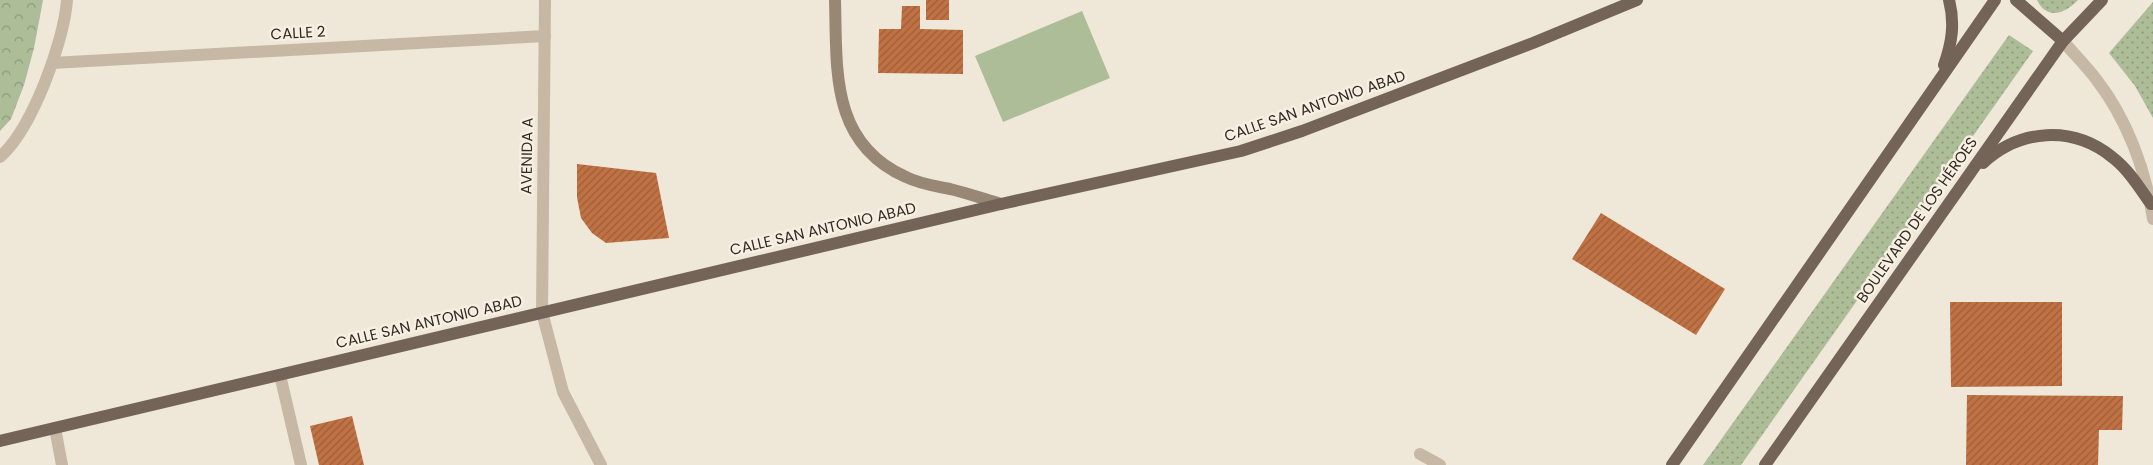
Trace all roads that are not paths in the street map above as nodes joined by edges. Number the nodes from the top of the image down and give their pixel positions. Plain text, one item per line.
1 (67, 0) edge
2 (545, 0) edge
3 (835, 0) edge
4 (1638, 0) edge
5 (1949, 0) edge
6 (1995, 0) edge
7 (2016, 0) edge
8 (2102, 0) edge
9 (545, 36) junction
10 (2063, 41) junction
11 (52, 63) junction
12 (1937, 84) junction
13 (0, 157) edge
14 (1966, 178) junction
15 (1001, 204) junction
16 (2151, 204) junction
17 (2153, 220) edge
18 (542, 312) junction
19 (280, 374) junction
20 (54, 428) junction
21 (0, 440) edge
22 (1420, 454) dead end
23 (62, 465) edge
24 (301, 465) edge
25 (602, 465) edge
26 (1440, 465) edge
27 (1672, 465) edge
28 (1765, 465) edge

1 - 11 street
2 - 9 street, AVENIDA A
3 - 15 main road
4 - 15 main road, CALLE SAN ANTONIO ABAD
5 - 12 main road
6 - 12 main road
7 - 10 main road
8 - 10 main road, BOULEVARD DE LOS HÉROES
9 - 11 street, CALLE 2
9 - 18 street, AVENIDA A
10 - 14 main road, BOULEVARD DE LOS HÉROES
10 - 16 street
11 - 13 street
12 - 27 main road
14 - 16 main road
14 - 28 main road, BOULEVARD DE LOS HÉROES
15 - 18 main road, CALLE SAN ANTONIO ABAD
16 - 17 street
18 - 19 main road, CALLE SAN ANTONIO ABAD
18 - 25 street, AVENIDA A
19 - 20 main road, CALLE SAN ANTONIO ABAD
19 - 24 street
20 - 21 main road, CALLE SAN ANTONIO ABAD
20 - 23 street
22 - 26 street

